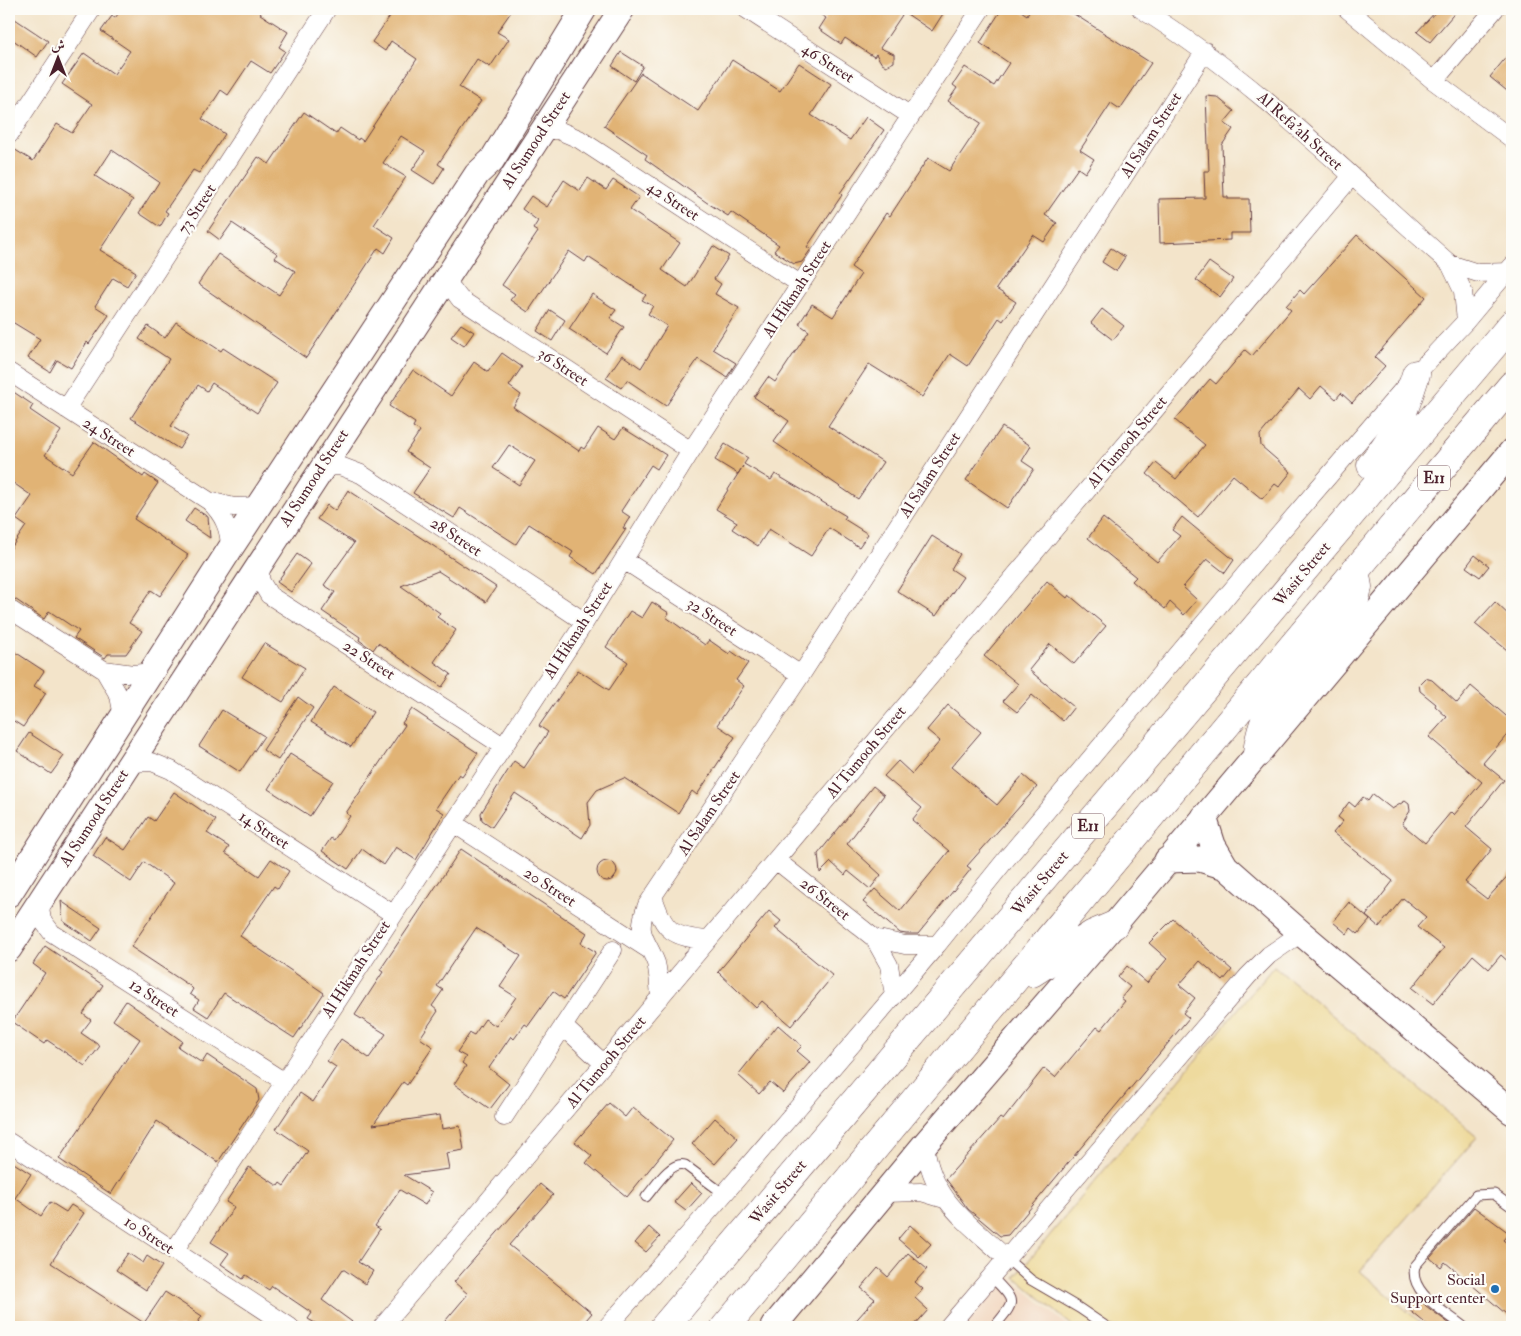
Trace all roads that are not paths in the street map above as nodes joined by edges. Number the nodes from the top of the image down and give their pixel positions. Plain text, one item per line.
1 (92, 9) edge
2 (327, 9) edge
3 (584, 9) edge
4 (622, 9) edge
5 (746, 9) edge
6 (981, 9) edge
7 (1141, 9) edge
8 (1347, 9) edge
9 (1495, 9) edge
10 (1205, 51) junction
11 (1434, 81) junction
12 (911, 116) junction
13 (542, 130) junction
14 (10, 132) edge
15 (1512, 139) edge
16 (492, 160) junction
17 (1350, 177) junction
18 (1450, 264) junction
19 (454, 265) junction
20 (1510, 269) edge
21 (800, 284) junction
22 (1466, 321) junction
23 (1512, 324) edge
24 (9, 372) edge
25 (1416, 374) junction
26 (1512, 385) edge
27 (66, 409) junction
28 (691, 451) junction
29 (1512, 451) edge
30 (322, 467) junction
31 (282, 471) junction
32 (209, 502) junction
33 (259, 506) junction
34 (230, 550) junction
35 (265, 553) junction
36 (1316, 557) junction
37 (624, 560) junction
38 (1355, 570) junction
39 (9, 608) edge
40 (585, 622) junction
41 (104, 670) junction
42 (152, 672) junction
43 (801, 675) junction
44 (123, 716) junction
45 (502, 746) junction
46 (1257, 754) junction
47 (130, 763) junction
48 (1204, 817) junction
49 (453, 823) junction
50 (776, 860) junction
51 (1167, 860) junction
52 (1226, 867) junction
53 (9, 894) edge
54 (653, 896) junction
55 (39, 903) junction
56 (393, 914) junction
57 (1114, 925) junction
58 (1300, 933) junction
59 (874, 938) junction
60 (708, 940) junction
61 (937, 946) junction
62 (9, 949) edge
63 (648, 949) junction
64 (613, 950) dead end
65 (1012, 985) junction
66 (894, 996) junction
67 (660, 998) junction
68 (563, 1026) junction
69 (604, 1064) junction
70 (283, 1081) junction
71 (1512, 1112) edge
72 (504, 1117) dead end
73 (9, 1142) edge
74 (925, 1144) junction
75 (884, 1193) junction
76 (724, 1194) junction
77 (646, 1197) dead end
78 (944, 1199) junction
79 (1512, 1207) edge
80 (174, 1251) junction
81 (1006, 1258) junction
82 (991, 1276) junction
83 (290, 1327) edge
84 (382, 1327) edge
85 (607, 1327) edge
86 (664, 1327) edge
87 (725, 1327) edge
88 (773, 1327) edge
89 (948, 1327) edge
90 (994, 1327) edge
91 (1107, 1327) edge
92 (1464, 1327) edge

1 - 14 street
2 - 27 street, 73 Street
3 - 16 street, Al Sumood Street
4 - 13 street, Al Sumood Street
5 - 12 street, 46 Street
6 - 12 street, Al Hikmah Street
7 - 10 street, Al Refa'ah Street
8 - 11 street
9 - 11 street
10 - 17 street, Al Refa'ah Street
10 - 43 street, Al Salam Street
11 - 15 street
12 - 21 street, Al Hikmah Street
13 - 19 street, Al Sumood Street
13 - 21 street, 42 Street
16 - 19 street
16 - 31 street, Al Sumood Street
17 - 18 street, Al Refa'ah Street
17 - 50 street, Al Tumooh Street
18 - 20 street, Al Refa'ah Street
18 - 22 street, Al Refa'ah Street
19 - 28 street, 36 Street
19 - 30 street, Al Sumood Street
20 - 22 street
21 - 28 street, Al Hikmah Street
22 - 25 street
23 - 36 highway, Wasit Street / E11
24 - 27 street, 24 Street
25 - 36 highway
25 - 61 street
26 - 38 highway, E11
27 - 32 street, 24 Street
28 - 37 street, Al Hikmah Street
29 - 46 street
30 - 35 street, Al Sumood Street
30 - 40 street, 28 Street
31 - 33 street, Al Sumood Street
31 - 35 street
32 - 33 street, 24 Street
32 - 34 street, 24 Street
33 - 34 street, Al Sumood Street
34 - 42 street, Al Sumood Street
35 - 45 street, 22 Street
35 - 47 street, Al Sumood Street
36 - 86 highway, Wasit Street / E11
37 - 40 street, Al Hikmah Street
37 - 43 street, 32 Street
38 - 46 highway
38 - 65 highway, E11
39 - 41 street
40 - 45 street, Al Hikmah Street
41 - 42 street
41 - 44 street
42 - 44 street, Al Sumood Street
43 - 54 street, Al Salam Street
44 - 53 street, Al Sumood Street
45 - 49 street, Al Hikmah Street
46 - 48 street
47 - 55 street, Al Sumood Street
47 - 56 street, 14 Street
48 - 51 street
48 - 52 street
49 - 56 street, Al Hikmah Street
49 - 63 street, 20 Street
50 - 59 street, 26 Street
50 - 60 street, Al Tumooh Street
51 - 52 street
51 - 57 street
52 - 58 street
54 - 60 street
54 - 63 street, Al Salam Street
55 - 62 street, Al Sumood Street
55 - 70 street, 12 Street
56 - 70 street, Al Hikmah Street
57 - 65 highway
57 - 74 street
58 - 71 street
58 - 81 street
59 - 61 street, 26 Street
59 - 66 street, 26 Street
60 - 67 street, Al Tumooh Street
61 - 66 street
63 - 67 street, Al Salam Street
64 - 68 street
65 - 87 highway, E11
66 - 76 street
67 - 69 street, Al Tumooh Street
68 - 69 street
68 - 72 street
69 - 84 street, Al Tumooh Street
70 - 80 street, Al Hikmah Street
73 - 80 street, 10 Street
74 - 75 street
74 - 78 street
75 - 78 street
75 - 88 street
76 - 77 lane
76 - 85 street
78 - 81 street
79 - 92 lane
80 - 83 street, 10 Street
81 - 82 street
81 - 91 lane
82 - 89 street
82 - 90 lane

